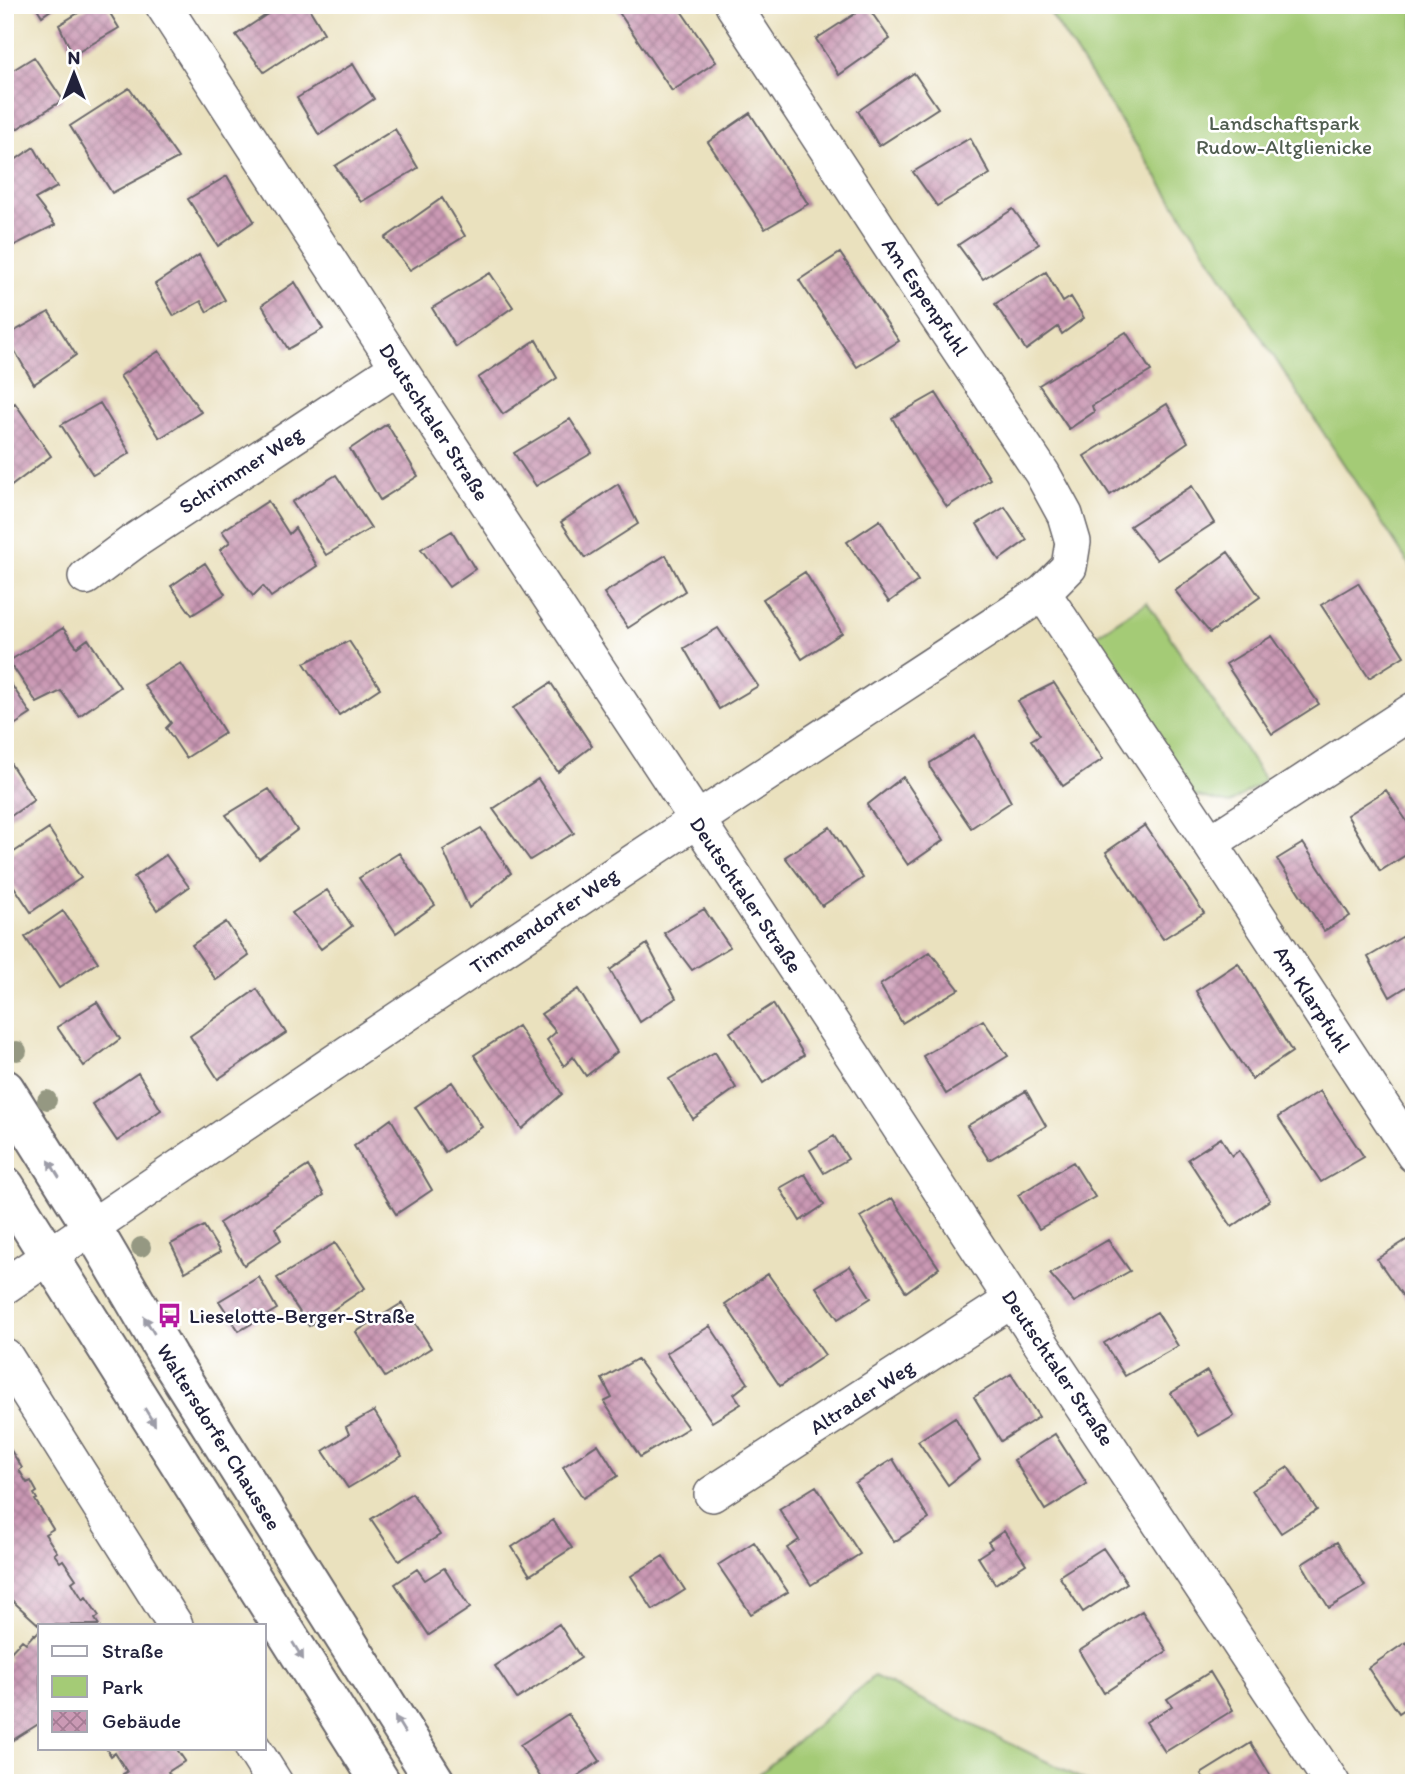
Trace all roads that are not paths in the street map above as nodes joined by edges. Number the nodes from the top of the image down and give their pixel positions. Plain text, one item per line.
1 (163, 5) edge
2 (733, 5) edge
3 (398, 367) junction
4 (86, 577) dead end
5 (1043, 593) junction
6 (1414, 709) edge
7 (696, 819) junction
8 (1210, 843) junction
9 (5, 1089) edge
10 (1414, 1155) edge
11 (5, 1186) edge
12 (91, 1226) junction
13 (49, 1255) junction
14 (5, 1286) edge
15 (1012, 1300) junction
16 (5, 1356) edge
17 (712, 1494) dead end
18 (174, 1624) edge
19 (254, 1750) edge
20 (275, 1783) edge
21 (381, 1783) edge
22 (436, 1783) edge
23 (1332, 1783) edge

1 - 3 street, Deutschtaler Straße
2 - 5 street, Am Espenpfuhl
3 - 4 street, Schrimmer Weg
3 - 7 street, Deutschtaler Straße
5 - 7 street, Timmendorfer Weg
5 - 8 street, Am Klarpfuhl
6 - 8 street
7 - 12 street, Timmendorfer Weg
7 - 15 street, Deutschtaler Straße
8 - 10 street, Am Klarpfuhl
12 -> 9 main road, Waltersdorfer Chaussee
11 - 13 main road
12 - 13 street, Timmendorfer Weg
22 -> 12 main road, Waltersdorfer Chaussee
13 - 14 street
13 -> 21 main road
15 - 17 street, Altrader Weg
15 - 23 street, Deutschtaler Straße
16 - 18 street
19 - 20 street

